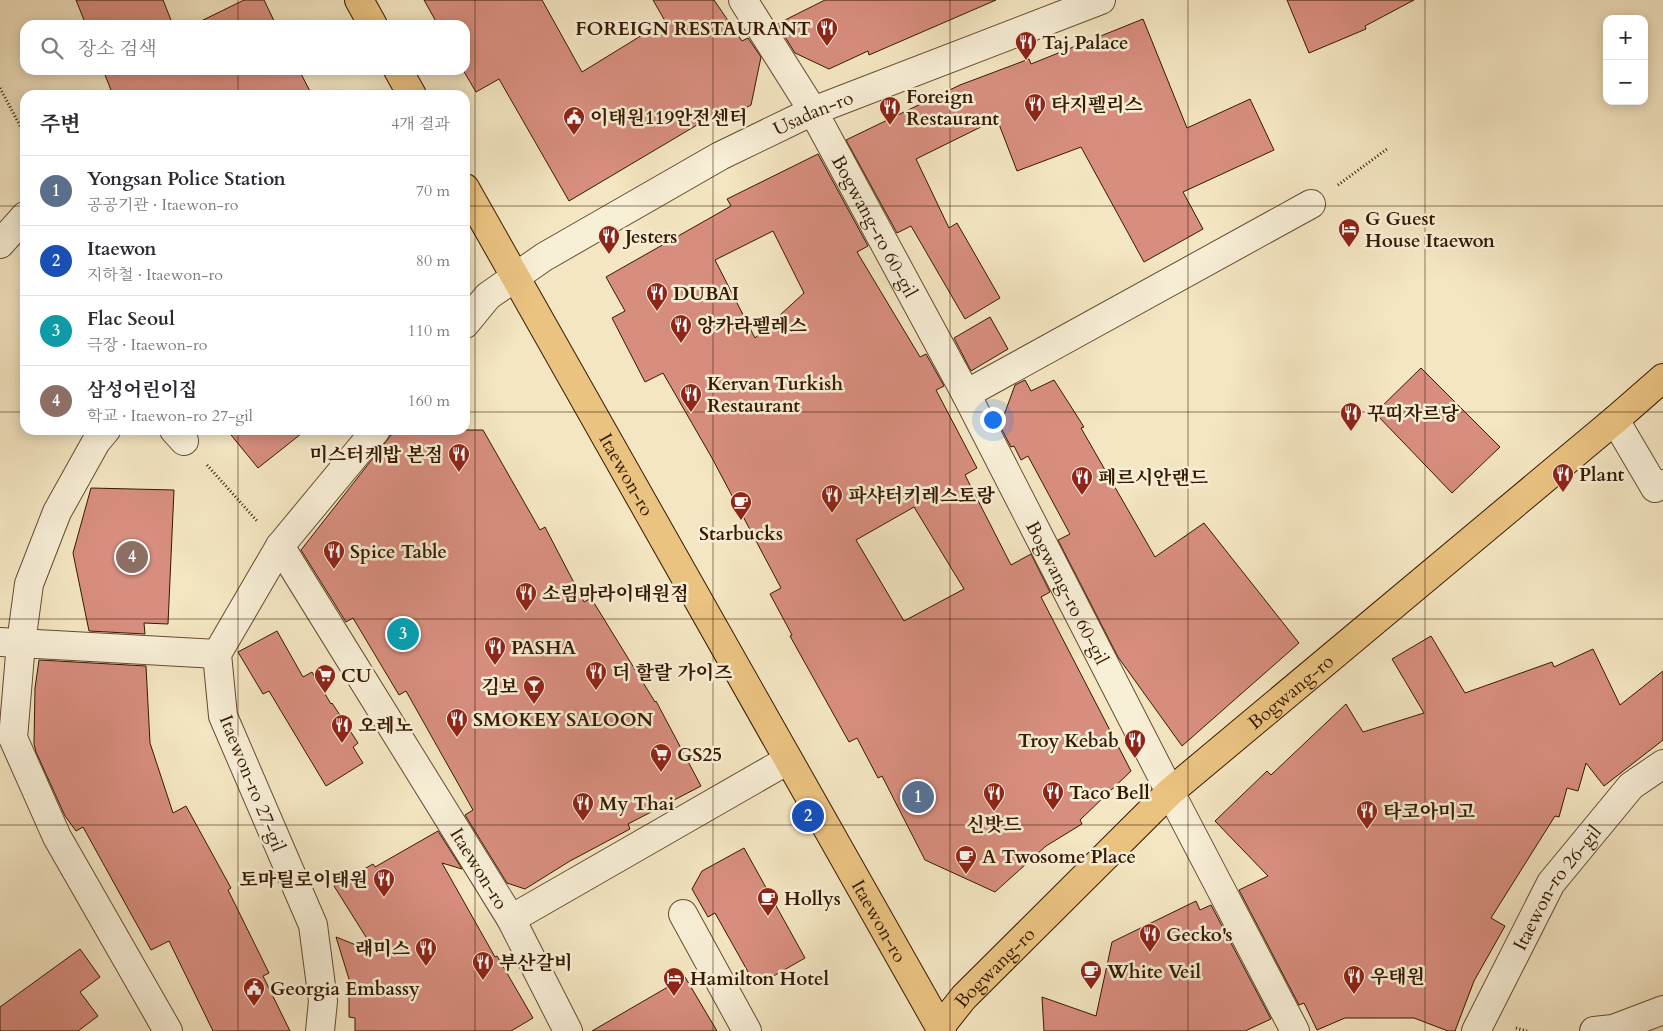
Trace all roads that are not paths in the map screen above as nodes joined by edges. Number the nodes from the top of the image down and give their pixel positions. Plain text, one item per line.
1 (358, 0) edge
2 (743, 0) edge
3 (1084, 3) edge
4 (370, 20) edge
5 (401, 75) edge
6 (409, 90) edge
7 (814, 111) junction
8 (470, 197) edge
9 (1311, 204) road end
10 (20, 222) edge
11 (0, 244) edge
12 (516, 276) junction
13 (470, 318) edge
14 (1663, 378) edge
15 (966, 394) junction
16 (1615, 420) junction
17 (102, 435) edge
18 (372, 435) edge
19 (1663, 484) edge
20 (280, 546) junction
21 (11, 643) edge
22 (218, 654) junction
23 (788, 760) junction
24 (1663, 764) edge
25 (1170, 792) junction
26 (683, 914) dead end
27 (512, 919) junction
28 (1663, 1010) edge
29 (938, 1030) edge
30 (1607, 1030) edge
31 (168, 1031) edge
32 (320, 1031) edge
33 (568, 1031) edge
34 (747, 1031) edge
35 (1295, 1031) edge
36 (1476, 1031) edge

1 - 4 main road
2 - 7 street, Bogwang-ro 60-gil
3 - 7 street, Usadan-ro
5 - 6 main road
7 - 12 street, Usadan-ro
7 - 15 street, Bogwang-ro 60-gil
8 - 12 main road, Itaewon-ro
9 - 15 street
10 - 11 street
12 - 13 street
12 - 23 main road, Itaewon-ro
14 - 16 main road, Bogwang-ro
15 - 25 street, Bogwang-ro 60-gil
16 - 19 street
16 - 25 main road, Bogwang-ro
17 - 21 street
18 - 20 street
20 - 22 street
20 - 27 street, Itaewon-ro
21 - 22 street
21 - 31 street
22 - 32 street, Itaewon-ro 27-gil
23 - 27 street, Itaewon-ro
23 - 29 main road, Itaewon-ro
24 - 36 street, Itaewon-ro 26-gil
25 - 29 main road, Bogwang-ro
25 - 35 street, Bogwang-ro 60-gil
26 - 34 street
27 - 33 street
28 - 30 street

